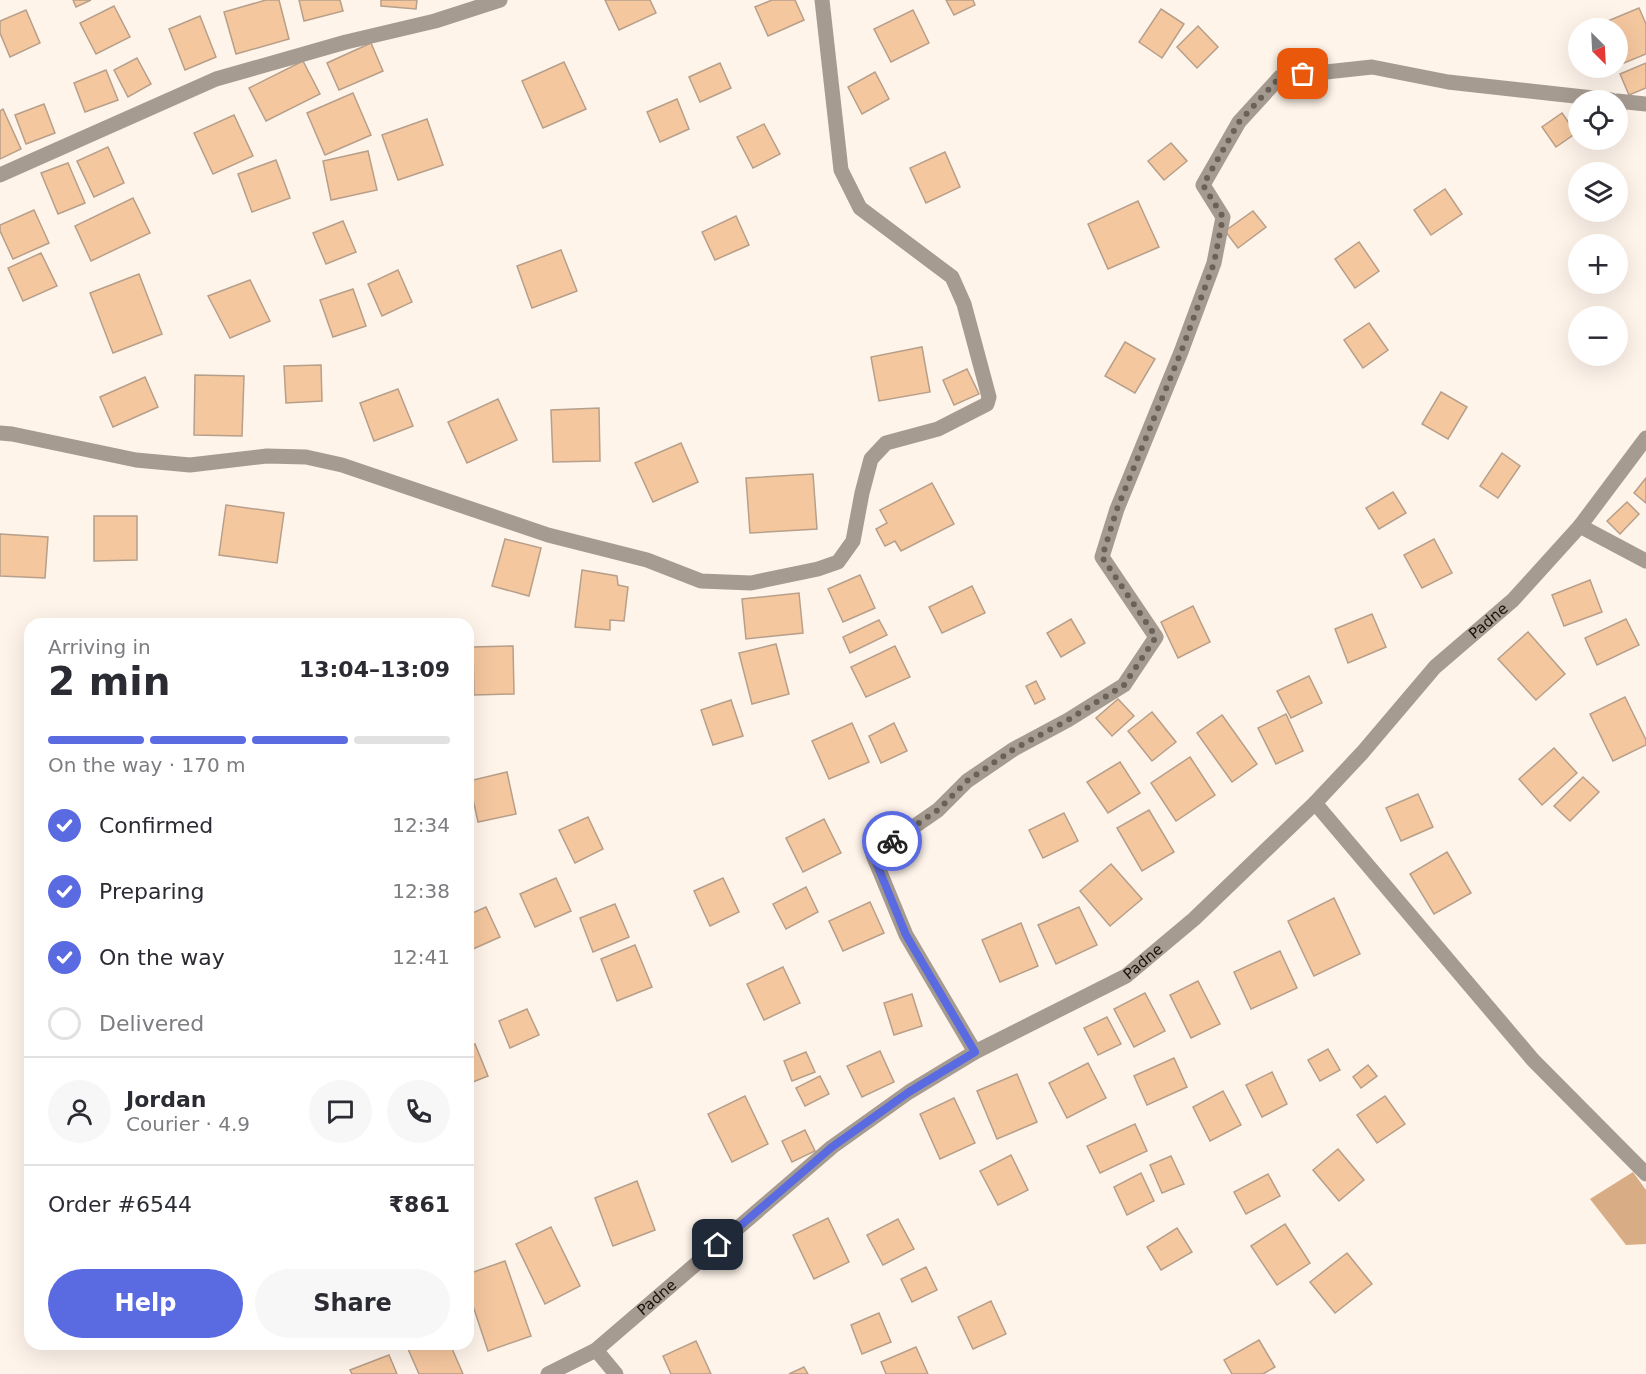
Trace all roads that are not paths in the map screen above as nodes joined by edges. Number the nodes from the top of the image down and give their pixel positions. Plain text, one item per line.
1 (500, 0) edge
2 (822, 0) edge
3 (1568, 95) edge
4 (1628, 102) edge
5 (1646, 104) edge
6 (0, 175) edge
7 (0, 433) edge
8 (1646, 438) edge
9 (1580, 526) junction
10 (1646, 561) edge
11 (1315, 803) junction
12 (975, 1052) junction
13 (1646, 1174) edge
14 (596, 1350) junction
15 (548, 1374) edge
16 (616, 1374) edge

1 - 6 street
2 - 7 street
3 - 12 street
4 - 5 street
8 - 9 street, Padne
9 - 10 street
9 - 11 street, Padne
11 - 12 street, Padne
11 - 13 street
12 - 14 street, Padne
14 - 15 street, Padne
14 - 16 street

